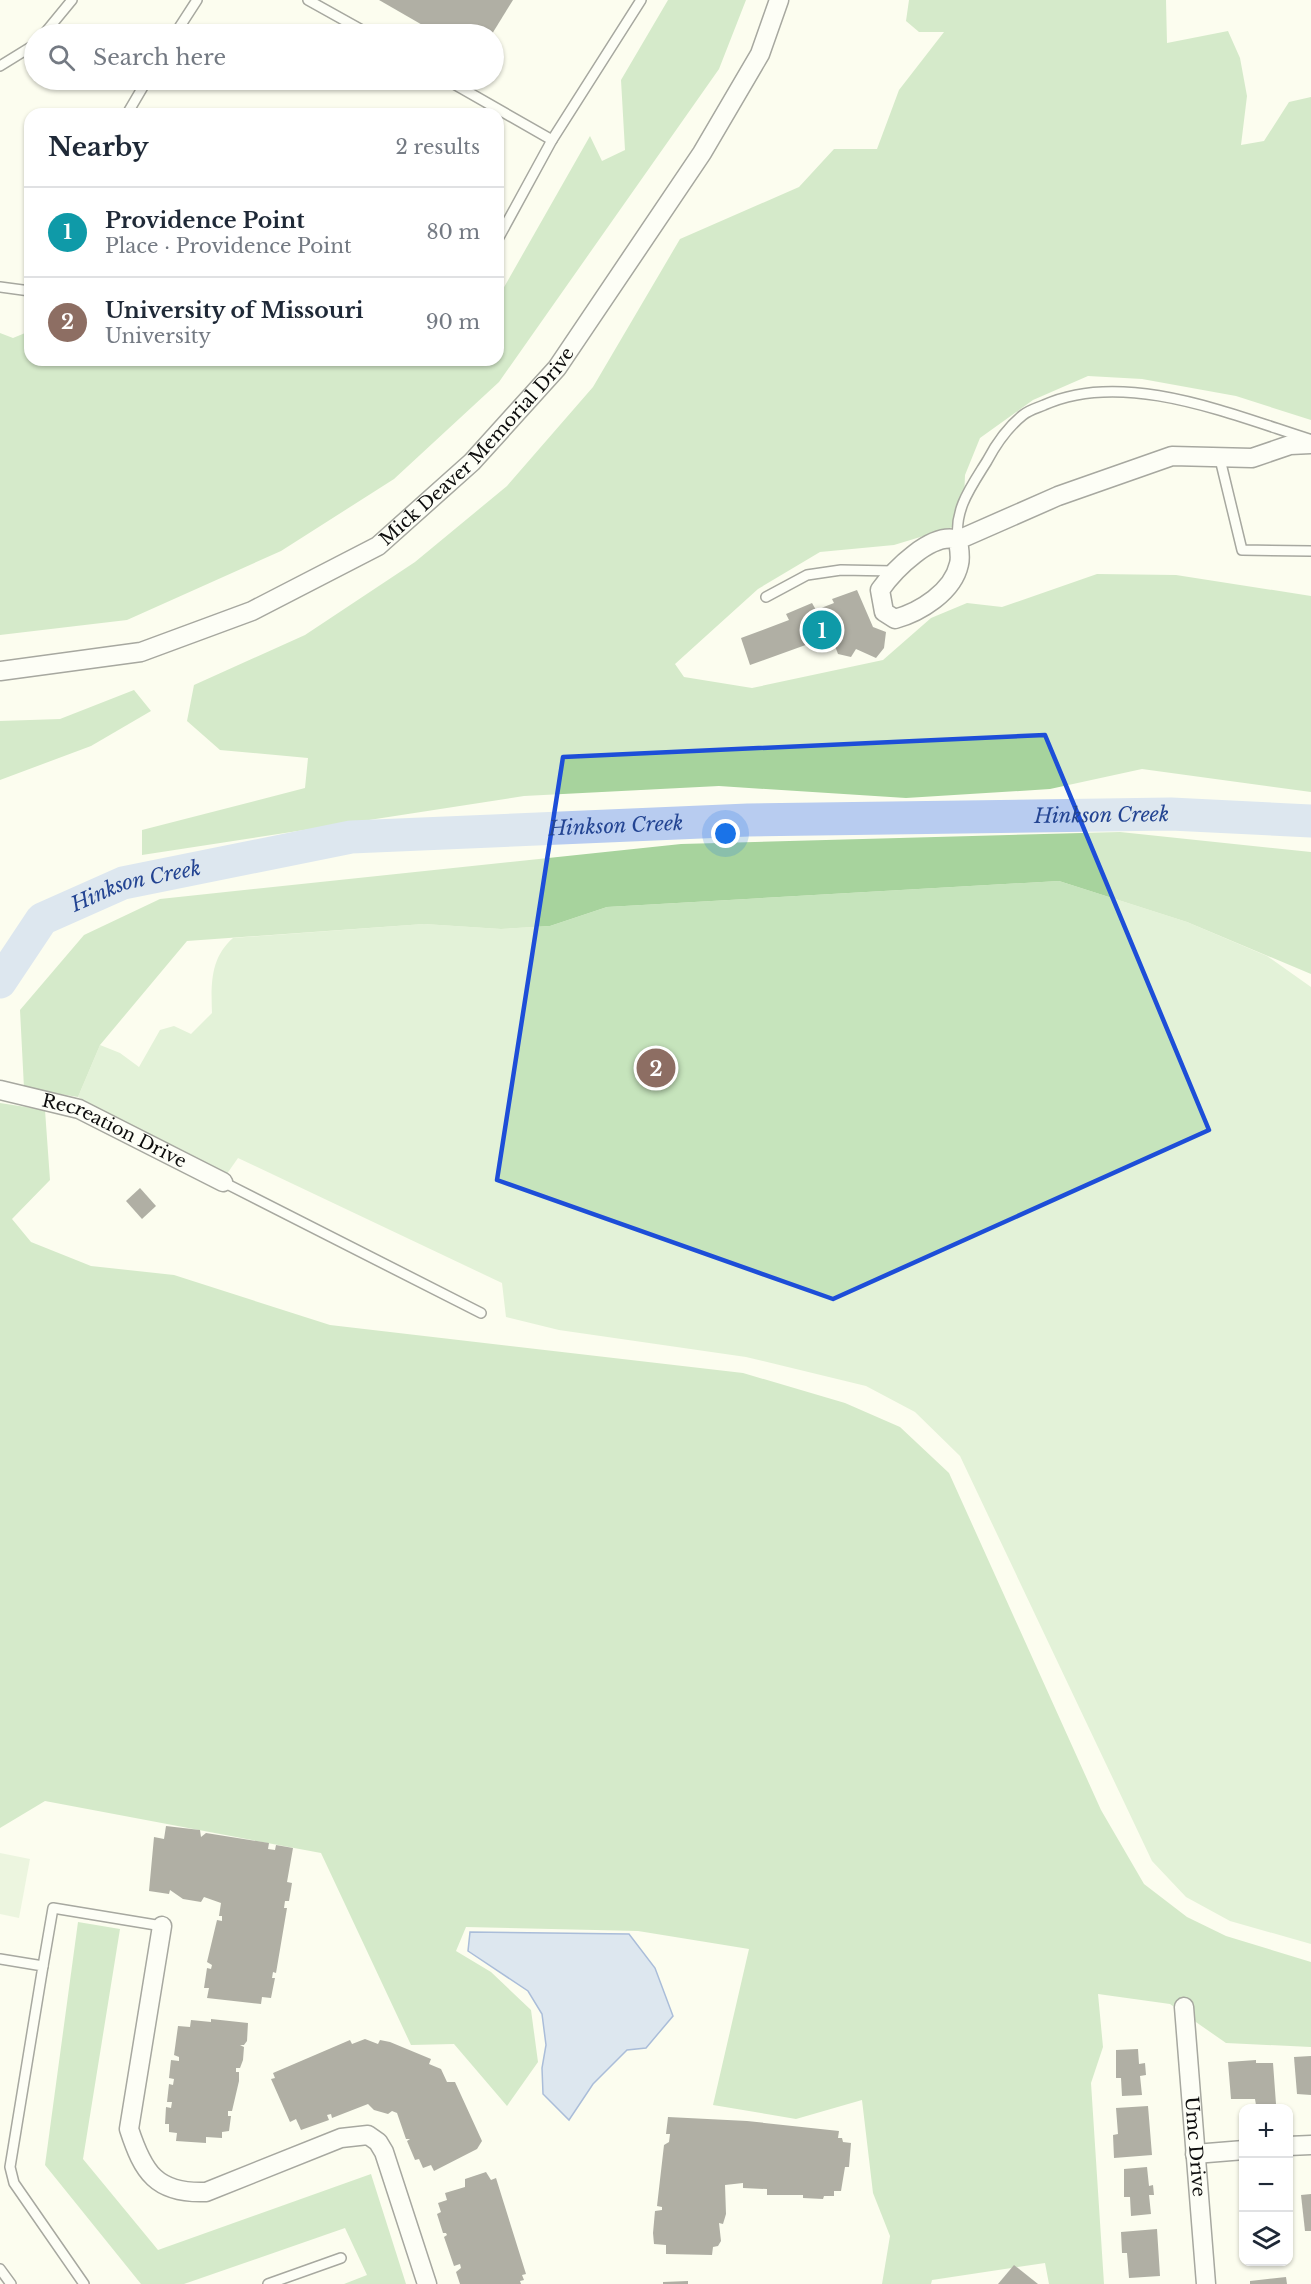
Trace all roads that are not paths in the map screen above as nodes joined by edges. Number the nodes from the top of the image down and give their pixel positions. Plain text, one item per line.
1 (72, 0) edge
2 (197, 0) edge
3 (308, 0) edge
4 (641, 0) edge
5 (779, 0) edge
6 (52, 24) edge
7 (181, 24) edge
8 (351, 24) edge
9 (24, 51) edge
10 (0, 66) edge
11 (141, 90) edge
12 (464, 90) edge
13 (131, 108) edge
14 (496, 108) edge
15 (504, 113) edge
16 (552, 140) junction
17 (504, 228) edge
18 (0, 286) edge
19 (24, 288) edge
20 (1311, 442) edge
21 (1219, 455) junction
22 (958, 540) junction
23 (1311, 551) edge
24 (893, 571) junction
25 (766, 597) dead end
26 (0, 671) edge
27 (0, 1090) edge
28 (223, 1182) joint
29 (481, 1313) dead end
30 (162, 1926) joint
31 (0, 1959) edge
32 (43, 1966) junction
33 (1184, 2007) dead end
34 (1311, 2145) edge
35 (1293, 2146) edge
36 (1239, 2150) edge
37 (1196, 2154) junction
38 (341, 2258) dead end
39 (0, 2269) edge
40 (11, 2284) edge
41 (84, 2284) edge
42 (268, 2284) edge
43 (427, 2284) edge
44 (1206, 2284) edge

1 - 6 lane
2 - 7 lane
3 - 8 lane
4 - 16 lane
5 - 26 street, Mick Deaver Memorial Drive
9 - 10 lane
11 - 13 lane
12 - 14 lane
15 - 16 lane
16 - 17 lane
18 - 19 lane
20 - 21 street
20 - 22 lane
21 - 22 street
21 - 23 lane
22 - 24 street
22 - 24 street
24 - 25 lane
27 - 28 street, Recreation Drive
28 - 29 lane
30 - 32 lane
30 - 43 street
31 - 32 lane
32 - 41 lane
33 - 37 street, Umc Drive
34 - 35 street
36 - 37 street
37 - 44 street, Umc Drive
38 - 42 lane
39 - 40 lane

